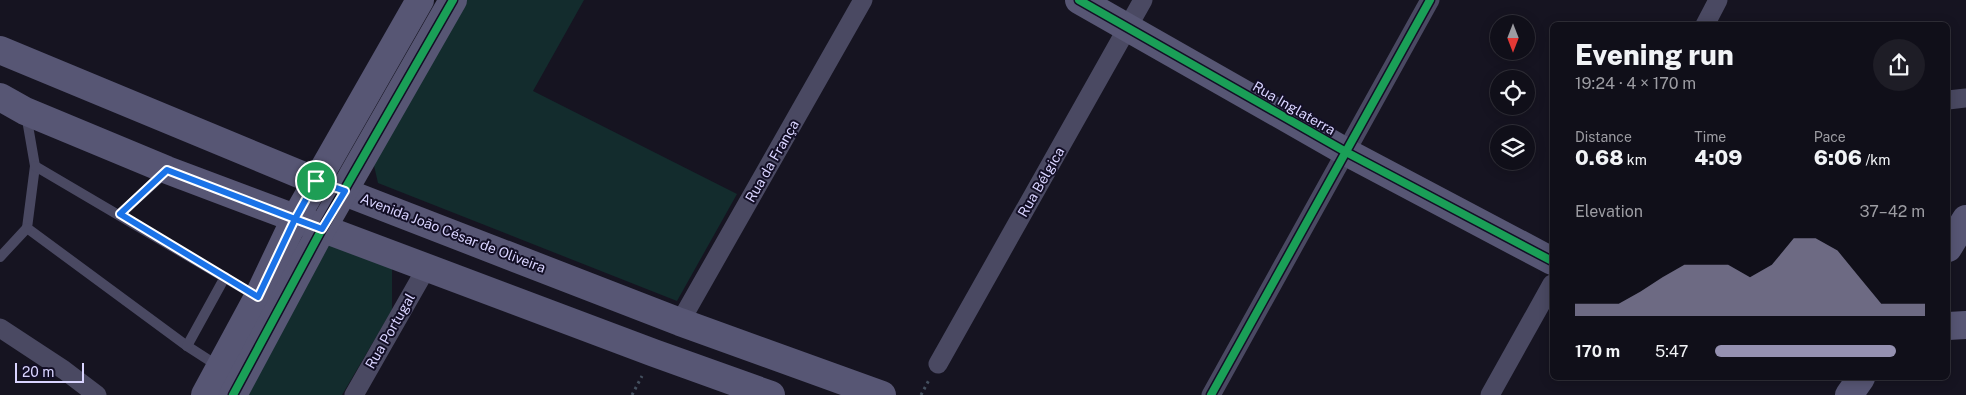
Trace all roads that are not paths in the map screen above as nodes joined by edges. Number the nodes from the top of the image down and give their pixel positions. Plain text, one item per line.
1 (420, 0) edge
2 (452, 0) edge
3 (863, 0) edge
4 (1079, 0) edge
5 (1143, 0) edge
6 (1430, 0) edge
7 (1718, 0) edge
8 (1707, 22) edge
9 (1128, 27) junction
10 (0, 50) edge
11 (0, 97) edge
12 (1966, 98) edge
13 (1950, 100) edge
14 (25, 111) junction
15 (1346, 152) junction
16 (35, 166) junction
17 (167, 170) junction
18 (316, 181) junction
19 (345, 191) junction
20 (120, 214) junction
21 (295, 219) junction
22 (1966, 219) edge
23 (27, 228) junction
24 (322, 229) junction
25 (1950, 245) edge
26 (0, 257) edge
27 (1550, 260) edge
28 (427, 267) junction
29 (225, 277) junction
30 (1550, 288) edge
31 (258, 297) junction
32 (680, 322) junction
33 (1950, 326) edge
34 (1966, 326) edge
35 (0, 328) edge
36 (187, 346) junction
37 (938, 364) dead end
38 (219, 367) junction
39 (1860, 380) edge
40 (96, 395) edge
41 (205, 395) edge
42 (233, 395) edge
43 (354, 395) edge
44 (771, 395) edge
45 (882, 395) edge
46 (1211, 395) edge
47 (1490, 395) edge
48 (1849, 395) edge

1 - 18 main road
2 - 19 main road
3 - 32 street, Rua da França
4 - 9 main road, Rua Inglaterra
5 - 9 street, Rua Bélgica
6 - 15 street
7 - 8 street
9 - 15 main road, Rua Inglaterra
9 - 37 street, Rua Bélgica
10 - 18 main road, Avenida João César de Oliveira
11 - 14 main road
12 - 13 street
14 - 16 lane
14 - 17 main road
15 - 27 main road, Rua Inglaterra
15 - 46 street
16 - 20 lane
16 - 23 lane
17 - 20 lane
17 - 21 main road
18 - 19 main road, Avenida João César de Oliveira
18 - 21 main road
19 - 24 main road
19 - 32 main road, Avenida João César de Oliveira
20 - 29 lane
21 - 24 main road
21 - 31 main road
22 - 25 main road
23 - 26 lane
23 - 36 lane
24 - 28 main road
24 - 42 main road
28 - 43 street, Rua Portugal
28 - 44 main road
29 - 31 lane
29 - 36 lane
30 - 47 street
31 - 38 main road
32 - 45 main road, Avenida João César de Oliveira
33 - 34 main road
35 - 40 street
36 - 38 lane
38 - 41 main road
39 - 48 main road

